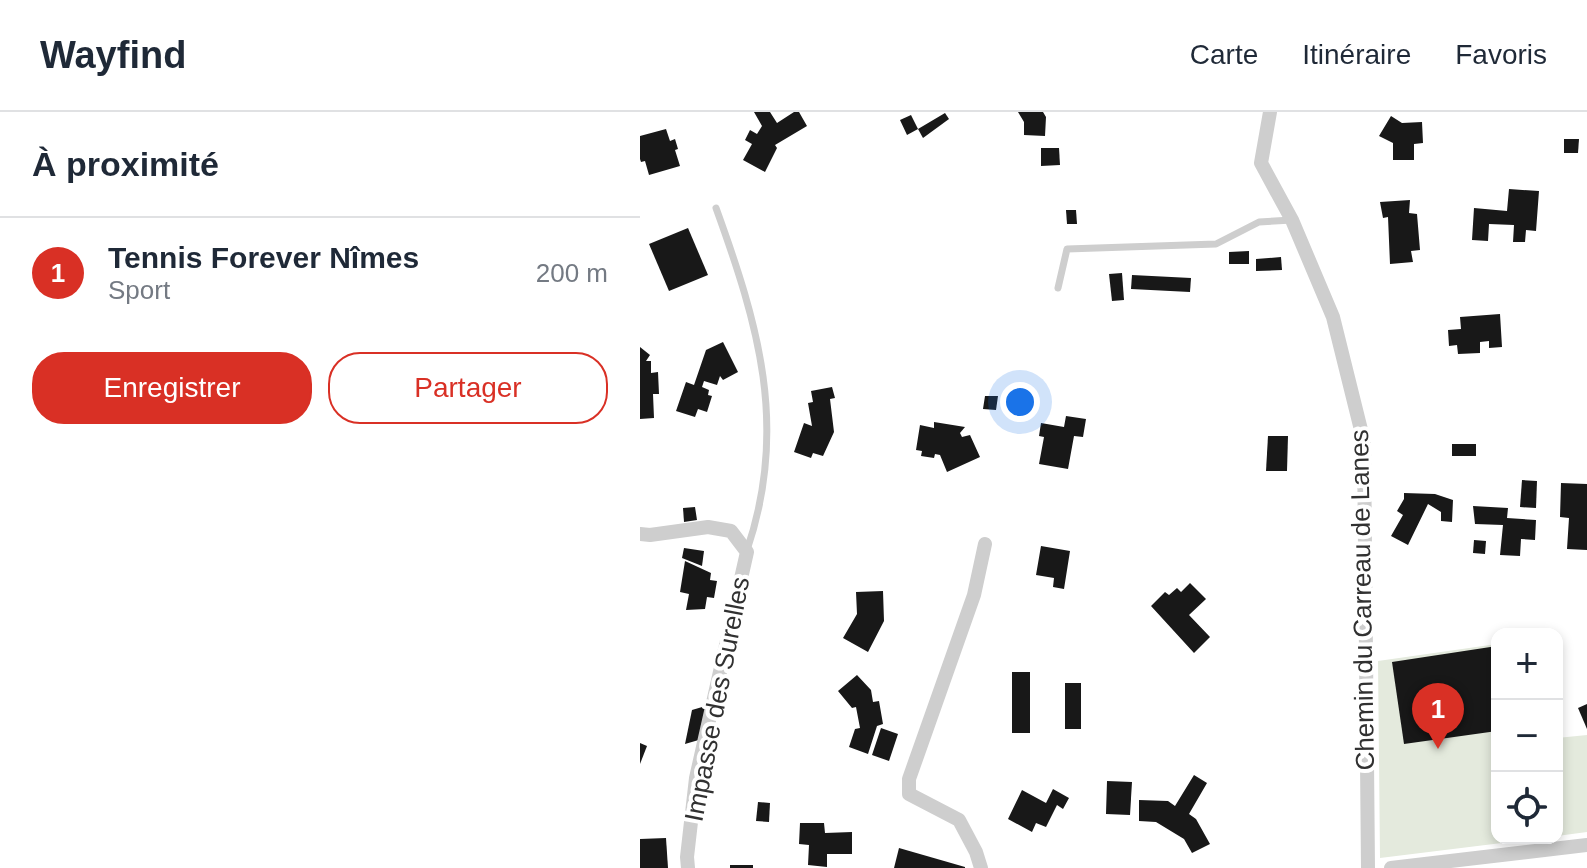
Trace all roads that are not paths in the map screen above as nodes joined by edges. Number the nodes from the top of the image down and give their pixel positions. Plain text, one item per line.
1 (1270, 112) edge
2 (716, 208) dead end
3 (1292, 220) junction
4 (1058, 288) dead end
5 (640, 534) edge
6 (985, 544) dead end
7 (747, 552) junction
8 (1587, 845) edge
9 (688, 868) edge
10 (981, 868) edge
11 (1368, 868) edge
12 (1391, 868) edge

1 - 3 street, Chemin du Carreau de Lanes
2 - 7 lane
3 - 4 lane
3 - 11 street, Chemin du Carreau de Lanes
5 - 7 street, Impasse des Surelles
6 - 10 street
7 - 9 street, Impasse des Surelles
8 - 12 street

